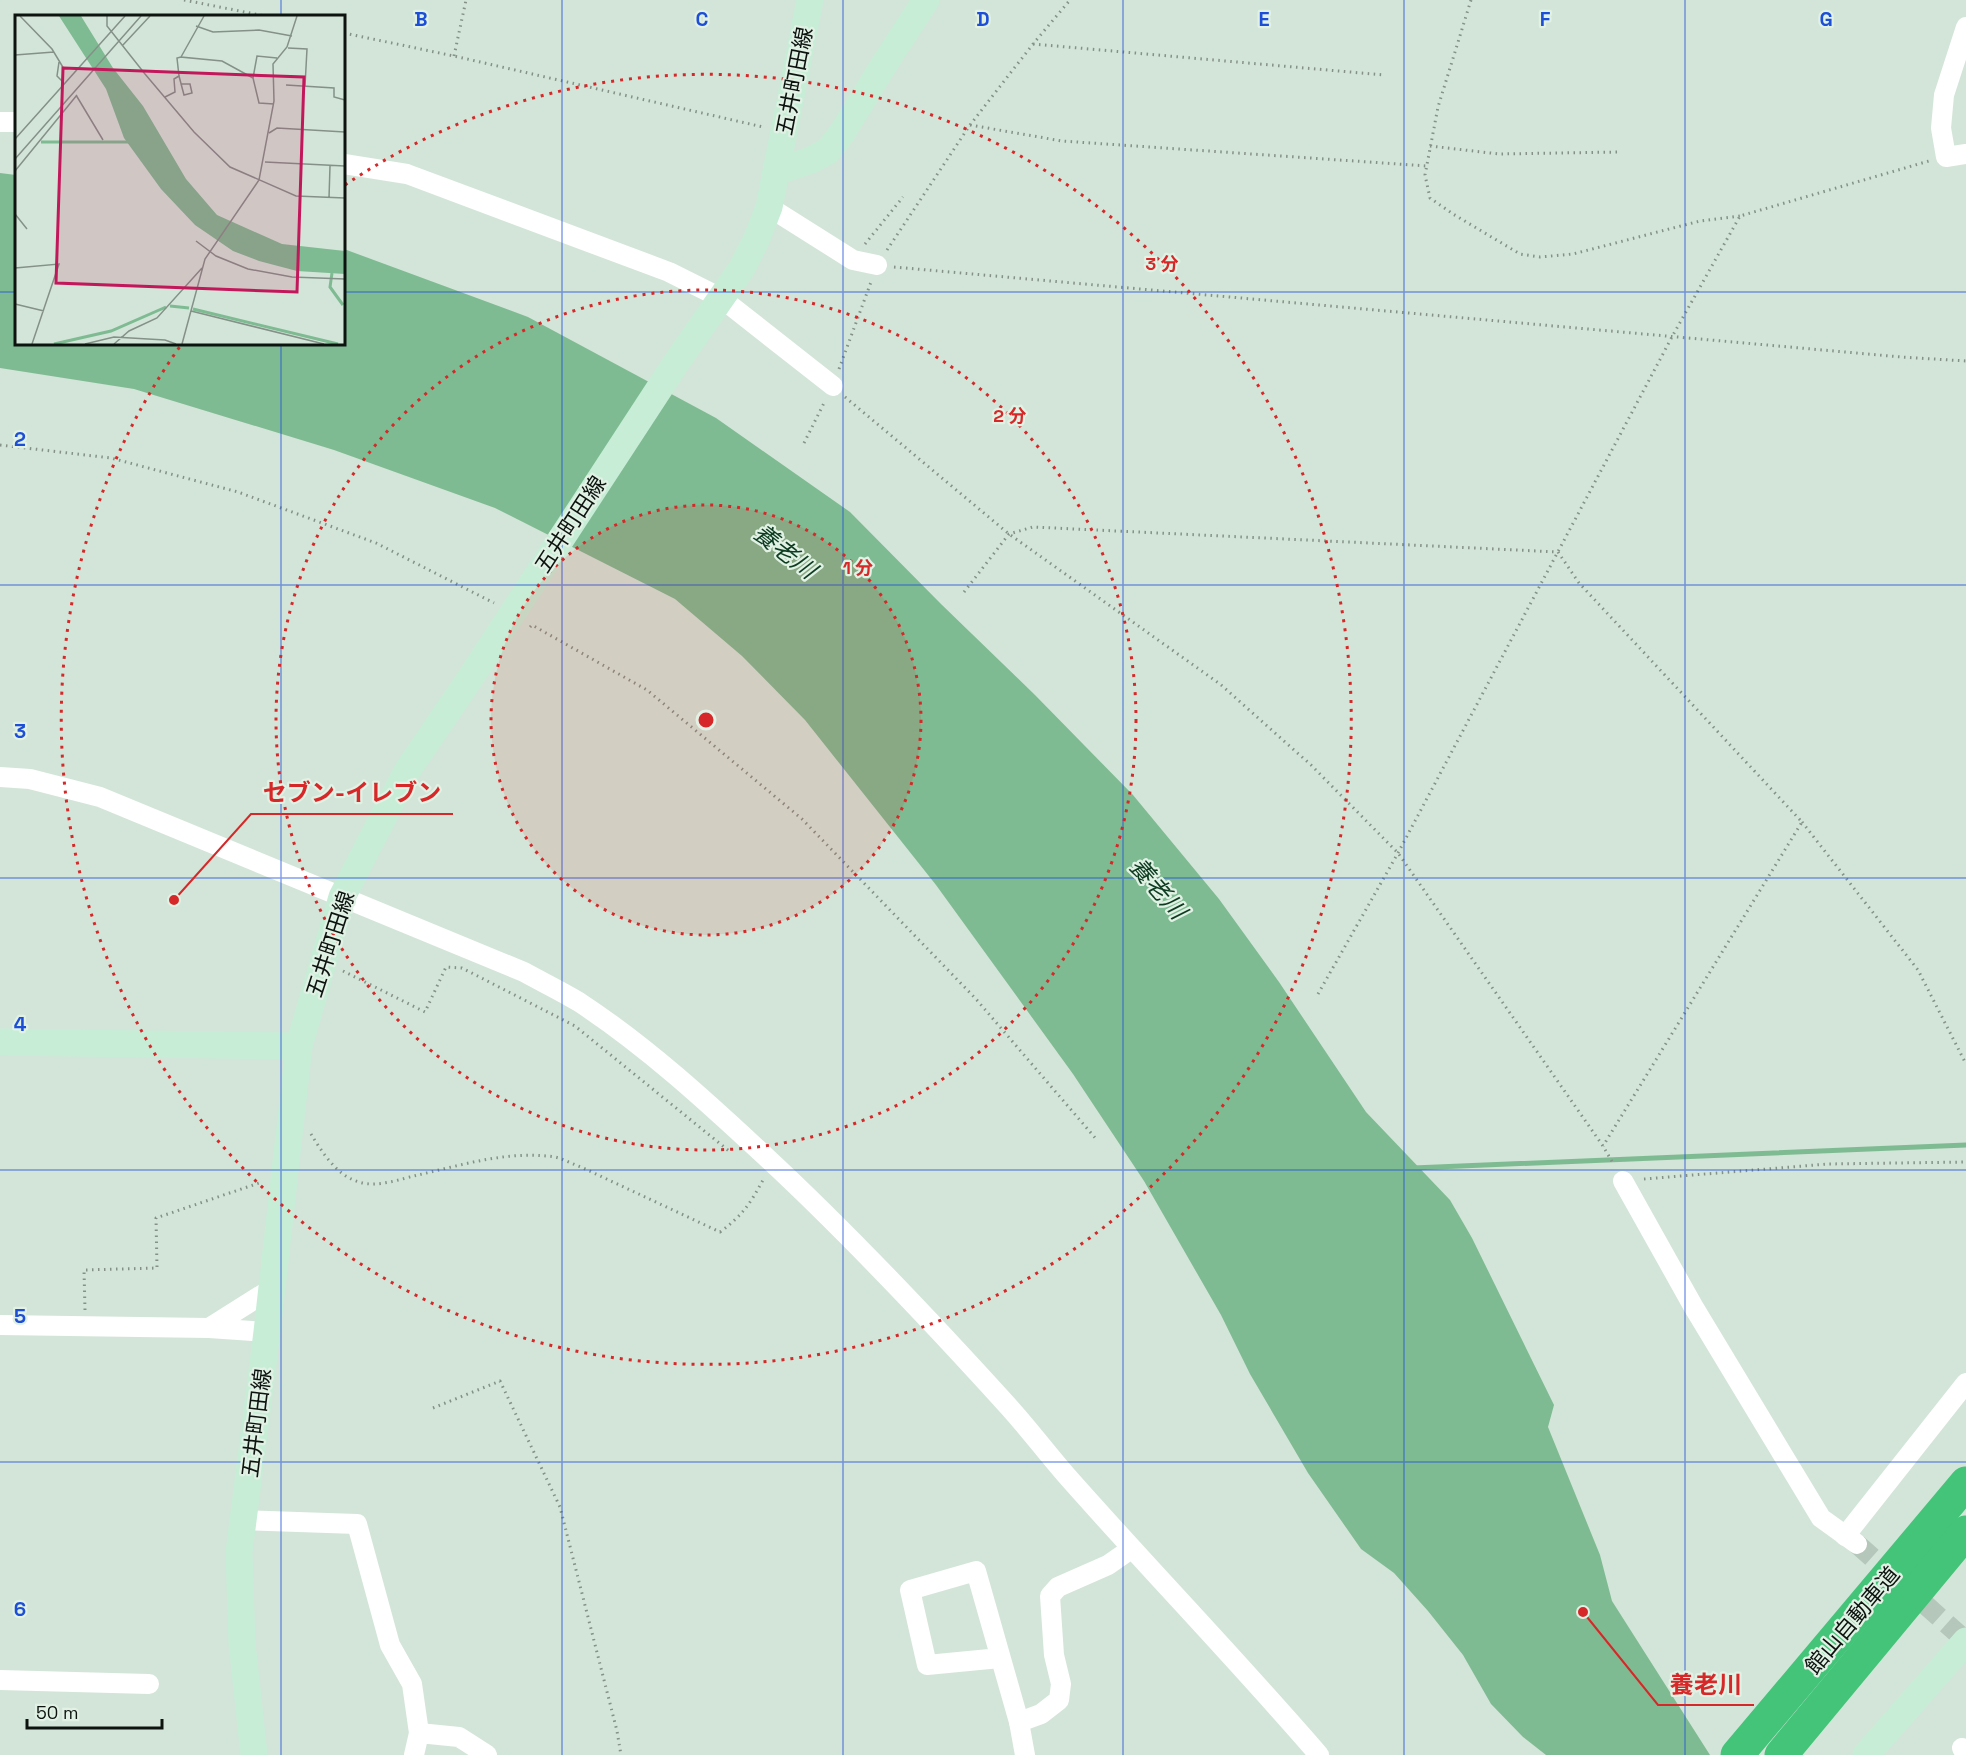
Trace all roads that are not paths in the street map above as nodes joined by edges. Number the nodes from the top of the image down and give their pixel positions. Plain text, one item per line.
1 (810, 0) edge
2 (926, 0) edge
3 (1966, 27) edge
4 (1966, 154) edge
5 (345, 164) edge
6 (776, 172) junction
7 (769, 207) junction
8 (877, 265) road end
9 (721, 298) junction
10 (833, 386) road end
11 (0, 777) edge
12 (342, 897) junction
13 (0, 1042) edge
14 (299, 1046) junction
15 (1623, 1181) road end
16 (271, 1289) junction
17 (0, 1325) edge
18 (209, 1328) junction
19 (267, 1332) junction
20 (1966, 1383) edge
21 (1966, 1483) edge
22 (243, 1520) junction
23 (1966, 1532) edge
24 (1131, 1549) junction
25 (1916, 1568) junction
26 (1966, 1641) edge
27 (1000, 1658) junction
28 (0, 1680) edge
29 (149, 1684) dead end
30 (1019, 1722) junction
31 (419, 1732) junction
32 (254, 1755) edge
33 (414, 1755) edge
34 (487, 1755) edge
35 (1024, 1755) edge
36 (1318, 1755) edge
37 (1737, 1755) edge
38 (1782, 1755) edge
39 (1866, 1755) edge

1 - 6 main road, 五井町田線
2 - 6 main road
3 - 4 street
5 - 9 street
6 - 7 main road, 五井町田線
7 - 8 street
7 - 9 main road, 五井町田線
9 - 10 street
9 - 12 main road, 五井町田線
11 - 12 street
12 - 14 main road, 五井町田線
12 - 24 street
13 - 14 main road
14 - 16 main road, 五井町田線
15 - 20 street
16 - 18 street
16 - 19 main road, 五井町田線
17 - 18 street
18 - 19 street
19 - 22 main road, 五井町田線
21 - 25 highway, 館山自動車道
22 - 31 street
22 - 32 main road, 五井町田線
23 - 25 highway, 館山自動車道
24 - 30 street
24 - 36 street
25 - 37 highway, 館山自動車道
25 - 38 highway, 館山自動車道
26 - 39 main road
27 - 27 street
27 - 30 street
28 - 29 street
30 - 35 street
31 - 33 street
31 - 34 street

